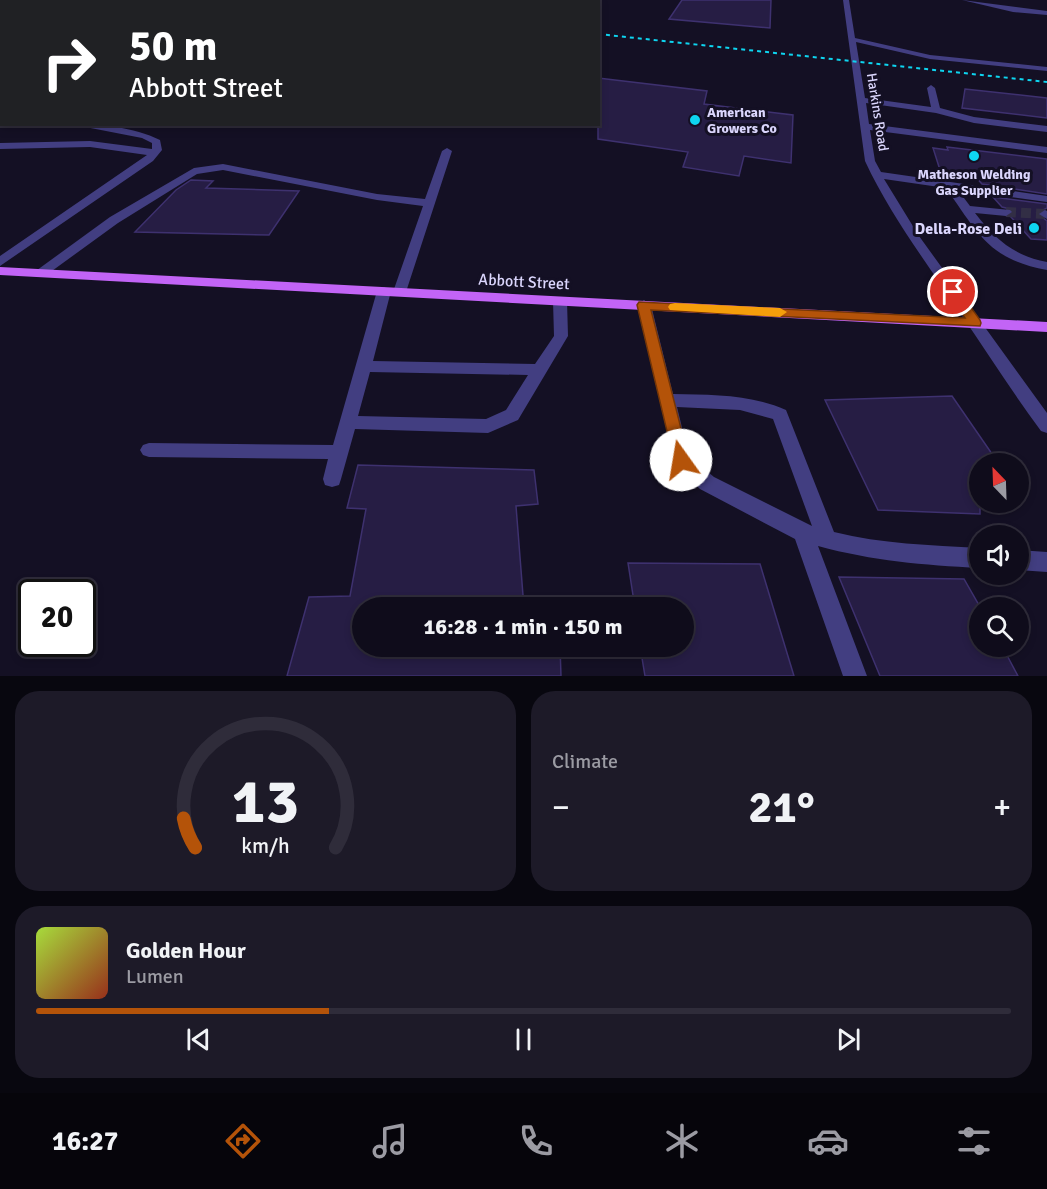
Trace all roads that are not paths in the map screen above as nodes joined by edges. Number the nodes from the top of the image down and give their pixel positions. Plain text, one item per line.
1 (846, 0) edge
2 (964, 0) edge
3 (1047, 13) edge
4 (852, 39) junction
5 (1047, 69) edge
6 (931, 88) dead end
7 (861, 100) junction
8 (936, 110) junction
9 (86, 126) edge
10 (865, 126) junction
11 (1047, 129) edge
12 (0, 146) edge
13 (1047, 150) edge
14 (447, 151) dead end
15 (154, 153) junction
16 (876, 175) junction
17 (949, 185) junction
18 (1047, 199) edge
19 (430, 203) junction
20 (967, 209) junction
21 (1006, 212) tunnel mouth
22 (0, 262) edge
23 (1047, 267) edge
24 (0, 271) edge
25 (40, 273) junction
26 (392, 292) junction
27 (560, 301) junction
28 (644, 305) junction
29 (975, 323) junction
30 (1047, 327) edge
31 (363, 366) junction
32 (539, 370) junction
33 (667, 400) junction
34 (348, 422) junction
35 (1047, 426) edge
36 (149, 450) dead end
37 (339, 452) junction
38 (332, 479) dead end
39 (803, 533) junction
40 (826, 539) junction
41 (969, 557) edge
42 (1029, 561) edge
43 (1047, 562) edge
44 (855, 676) edge

1 - 4 street, Harkins Road
2 - 3 street
4 - 5 street
4 - 7 street, Harkins Road
6 - 8 street
7 - 8 street
7 - 10 street, Harkins Road
8 - 11 street
9 - 15 street
10 - 13 street
10 - 16 street, Harkins Road
12 - 15 street
14 - 19 street
15 - 22 street
16 - 17 street
16 - 29 street, Harkins Road
17 - 18 street
17 - 20 street
19 - 25 street
19 - 26 street
20 - 21 street
20 - 23 street
24 - 25 main road, Abbott Street
25 - 26 main road, Abbott Street
26 - 27 main road, Abbott Street
26 - 31 street
27 - 28 main road, Abbott Street
27 - 32 street
28 - 29 main road, Abbott Street
28 - 33 street
29 - 30 main road, Abbott Street
29 - 35 street, Harkins Road
31 - 32 street
31 - 34 street
32 - 34 street
33 - 39 street
33 - 40 street
34 - 37 street
36 - 37 street
37 - 38 street
39 - 40 street
39 - 44 street
40 - 41 street
42 - 43 street

